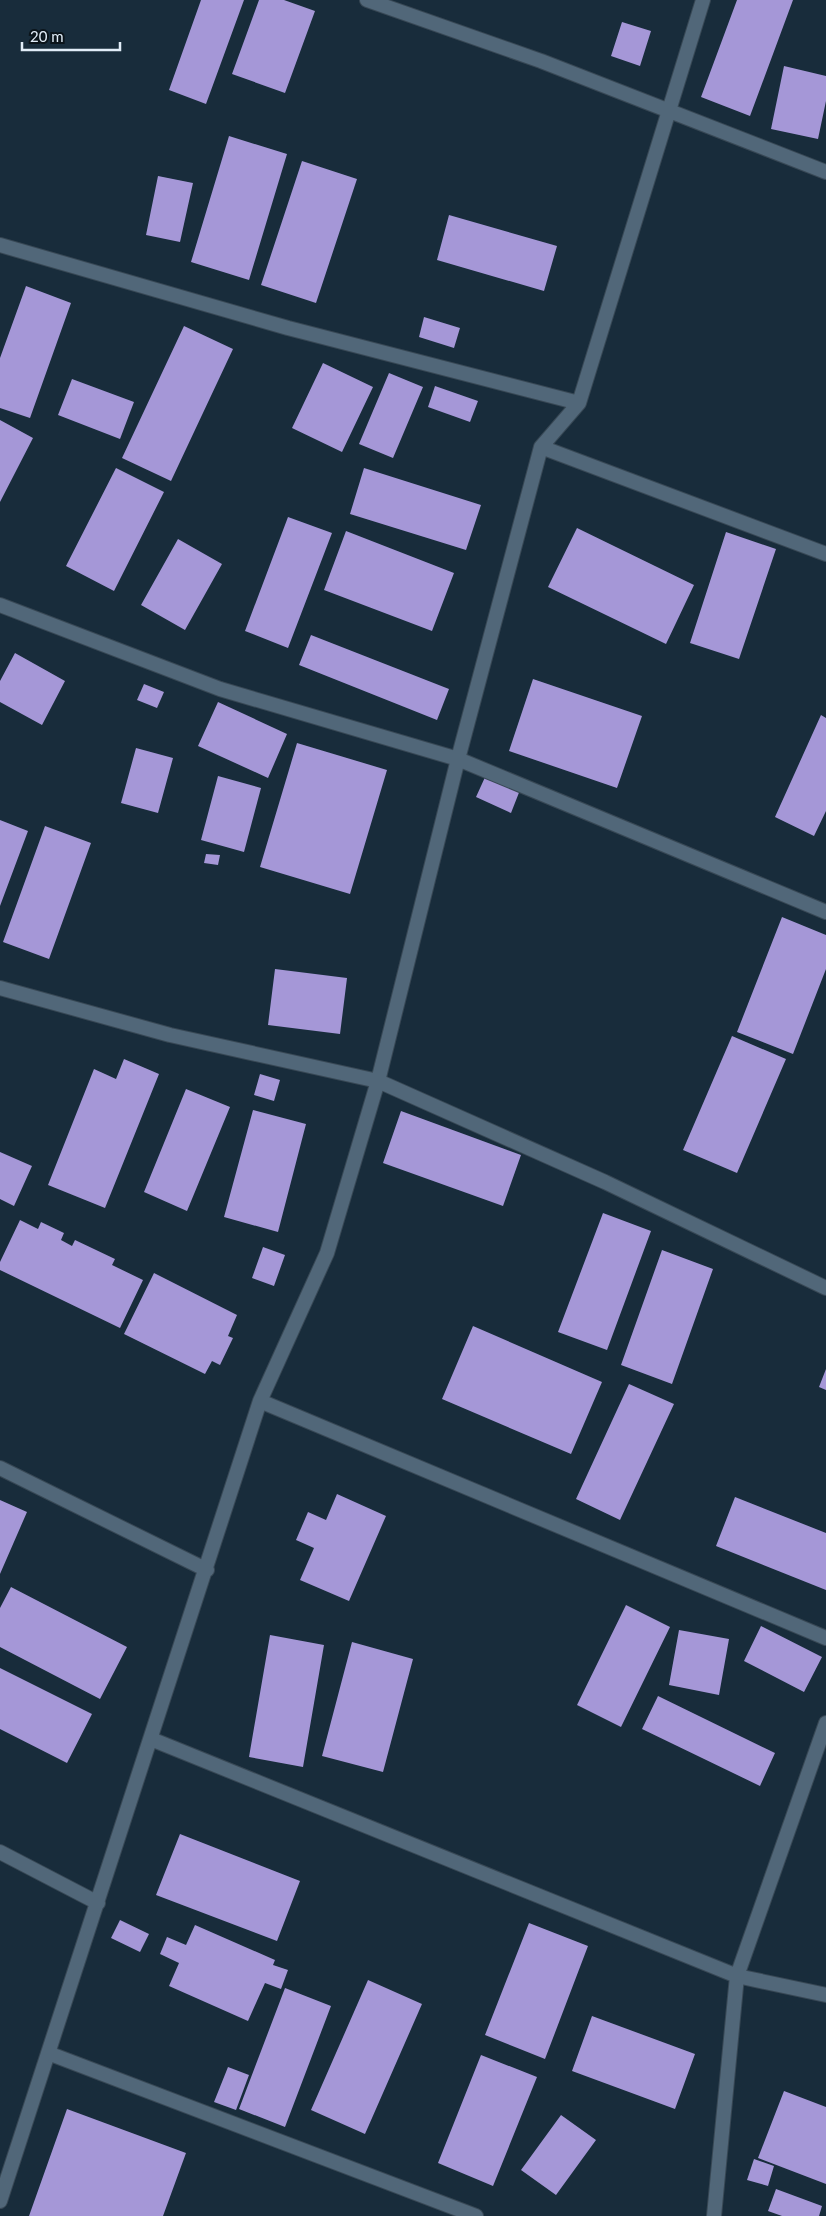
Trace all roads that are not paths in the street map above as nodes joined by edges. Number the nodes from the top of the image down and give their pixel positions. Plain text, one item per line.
1 (367, 0) edge
2 (703, 0) edge
3 (668, 111) junction
4 (826, 172) edge
5 (0, 245) edge
6 (579, 403) junction
7 (540, 447) junction
8 (826, 554) edge
9 (0, 605) edge
10 (458, 759) junction
11 (826, 912) edge
12 (0, 988) edge
13 (378, 1081) junction
14 (826, 1288) edge
15 (260, 1401) junction
16 (0, 1468) edge
17 (207, 1570) junction
18 (826, 1638) edge
19 (826, 1723) edge
20 (151, 1739) junction
21 (0, 1852) edge
22 (98, 1902) junction
23 (737, 1976) junction
24 (826, 1995) edge
25 (48, 2053) junction
26 (0, 2201) edge
27 (476, 2216) edge
28 (714, 2216) edge

1 - 3 street
2 - 3 street
3 - 4 street
3 - 6 street
5 - 6 street
6 - 7 street
7 - 8 street
7 - 10 street
9 - 10 street
10 - 11 street
10 - 13 street
12 - 13 street
13 - 14 street
13 - 15 street
15 - 17 street
15 - 18 street
16 - 17 street
17 - 20 street
19 - 23 street
20 - 22 street
20 - 23 street
21 - 22 street
22 - 25 street
23 - 24 street
23 - 28 street
25 - 26 street
25 - 27 street

